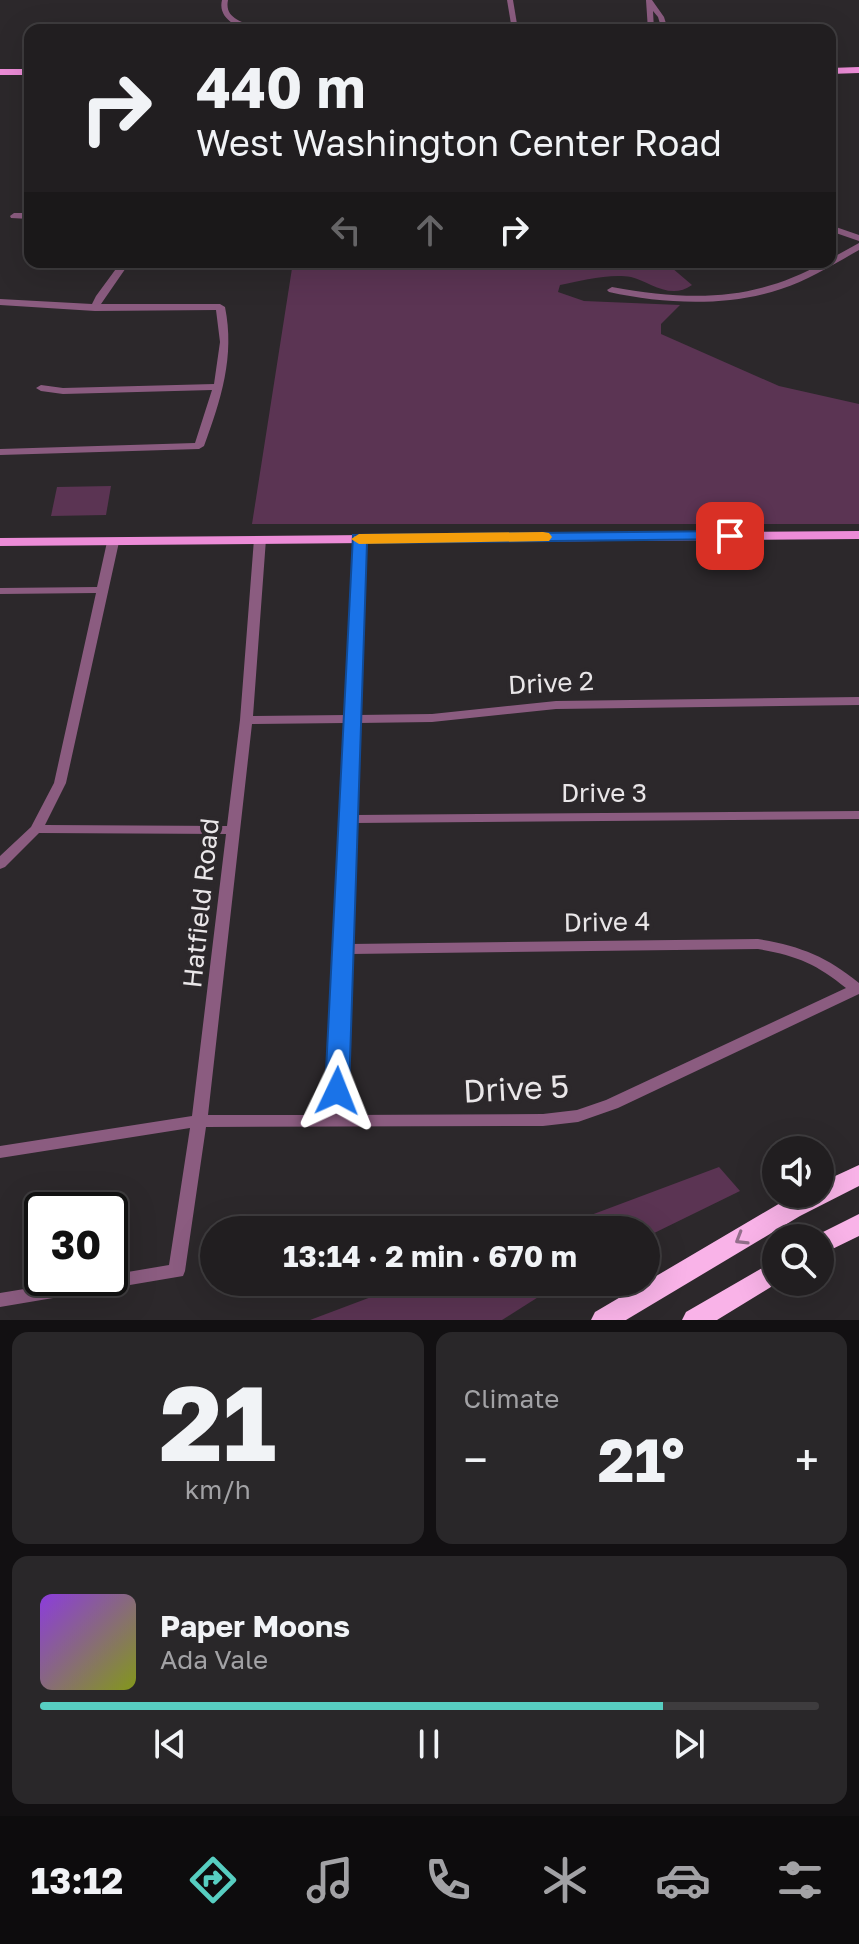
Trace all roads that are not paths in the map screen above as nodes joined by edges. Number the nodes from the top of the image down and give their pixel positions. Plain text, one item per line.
1 (225, 0) edge
2 (510, 0) edge
3 (649, 0) edge
4 (243, 24) edge
5 (514, 24) edge
6 (651, 24) edge
7 (663, 24) edge
8 (859, 70) edge
9 (836, 71) edge
10 (0, 72) edge
11 (24, 72) edge
12 (14, 216) dead end
13 (24, 216) edge
14 (836, 230) edge
15 (859, 238) edge
16 (859, 246) edge
17 (836, 258) edge
18 (122, 268) edge
19 (817, 268) edge
20 (612, 290) dead end
21 (0, 302) edge
22 (95, 308) junction
23 (218, 387) junction
24 (41, 388) dead end
25 (0, 452) edge
26 (859, 535) edge
27 (359, 538) junction
28 (260, 539) junction
29 (0, 542) edge
30 (113, 542) junction
31 (101, 590) junction
32 (0, 591) edge
33 (859, 701) edge
34 (350, 718) junction
35 (246, 720) junction
36 (859, 815) edge
37 (349, 819) junction
38 (36, 829) junction
39 (233, 830) junction
40 (0, 864) edge
41 (343, 949) junction
42 (858, 988) edge
43 (336, 1120) junction
44 (199, 1121) junction
45 (0, 1152) edge
46 (859, 1175) edge
47 (859, 1224) edge
48 (834, 1237) edge
49 (762, 1279) edge
50 (0, 1300) edge
51 (604, 1320) edge
52 (695, 1320) edge

1 - 4 street
2 - 5 street
3 - 6 street
3 - 7 street
8 - 9 main road
10 - 11 main road
12 - 13 street
14 - 15 street
16 - 17 street
18 - 22 street
19 - 20 street
21 - 22 street
22 - 23 street
23 - 24 street
23 - 25 street
26 - 27 main road
27 - 28 main road
27 - 34 street
28 - 30 main road
28 - 35 street, Hatfield Road
29 - 30 main road
30 - 31 street
31 - 32 street
31 - 38 street
33 - 34 street, Drive 2
34 - 35 street, Drive 2
34 - 37 street
35 - 39 street, Hatfield Road
36 - 37 street, Drive 3
37 - 41 street
38 - 39 street
38 - 40 street
39 - 44 street, Hatfield Road
41 - 42 street, Drive 4
41 - 43 street
42 - 43 street, Drive 5
43 - 44 street, Drive 5
44 - 45 street, Drive 5
44 - 50 street, Hatfield Road
46 -> 51 highway
47 - 48 highway
49 - 52 highway

